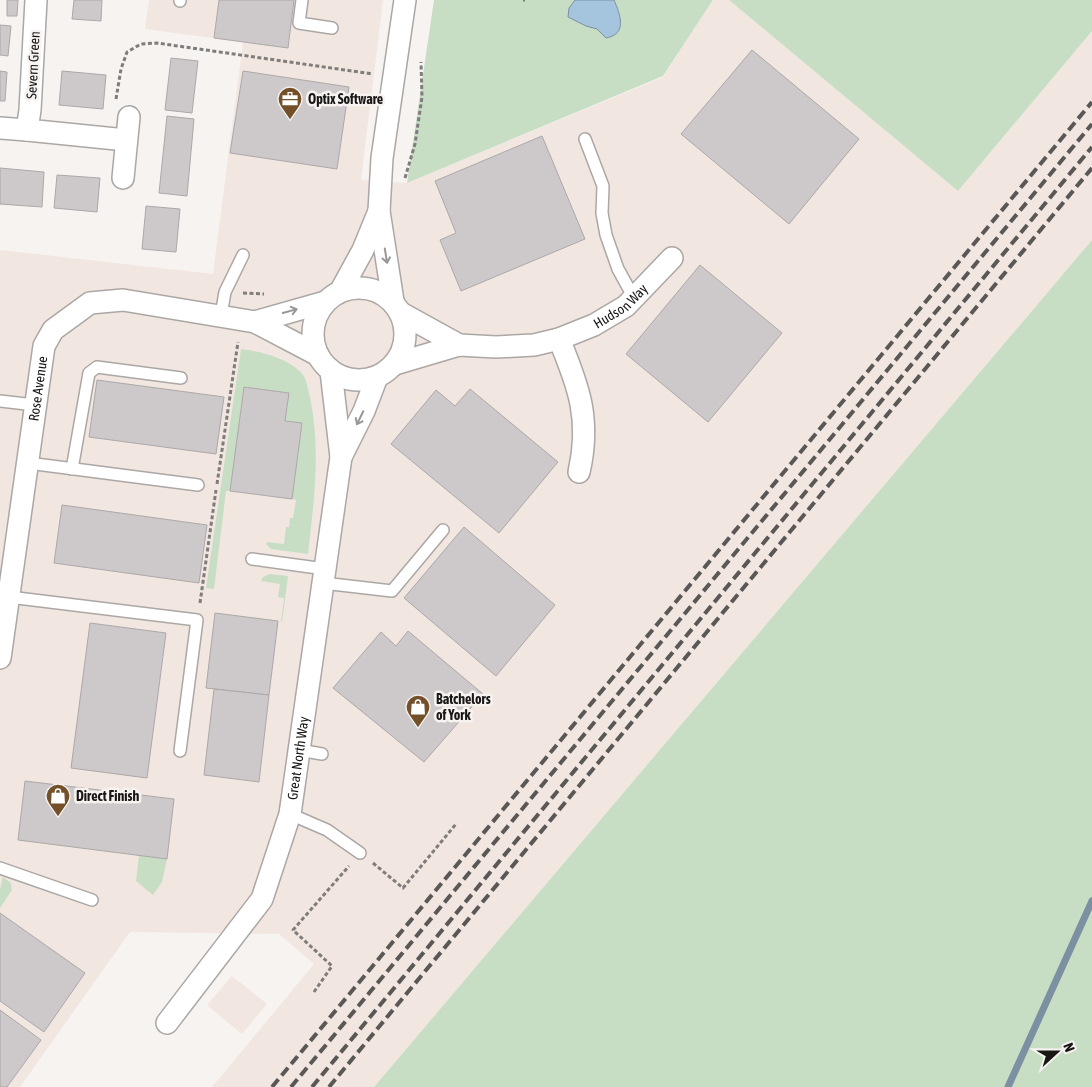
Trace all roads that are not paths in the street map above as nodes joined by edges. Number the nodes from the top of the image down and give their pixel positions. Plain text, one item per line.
1 (36, 0) edge
2 (302, 0) edge
3 (405, 0) edge
4 (332, 28) dead end
5 (122, 109) road end
6 (0, 128) edge
7 (27, 130) junction
8 (585, 139) dead end
9 (126, 140) junction
10 (123, 178) dead end
11 (379, 211) junction
12 (243, 255) dead end
13 (672, 258) dead end
14 (333, 297) junction
15 (634, 298) junction
16 (397, 307) junction
17 (239, 319) junction
18 (559, 339) junction
19 (459, 345) junction
20 (324, 363) junction
21 (395, 364) junction
22 (181, 378) dead end
23 (377, 378) junction
24 (0, 401) edge
25 (35, 405) junction
26 (341, 457) junction
27 (28, 463) junction
28 (72, 469) junction
29 (579, 472) dead end
30 (198, 486) dead end
31 (443, 530) dead end
32 (252, 560) dead end
33 (324, 576) junction
34 (9, 597) junction
35 (0, 658) edge
36 (299, 750) junction
37 (180, 751) dead end
38 (322, 754) dead end
39 (290, 814) junction
40 (360, 853) road end
41 (0, 868) edge
42 (92, 900) dead end
43 (167, 1023) dead end

1 - 7 street, Severn Green
2 - 4 lane
3 - 11 street
5 - 9 street
6 - 7 street
7 - 9 street
8 - 15 lane
9 - 10 street
11 - 14 street
11 -> 16 street
12 - 17 lane
13 - 15 street, Hudson Way
14 - 16 street
17 -> 14 street, Rose Avenue
14 - 20 street
15 - 18 street, Hudson Way
16 - 19 street, Hudson Way
16 - 21 street
17 - 20 street, Rose Avenue
17 - 25 street, Rose Avenue
18 - 19 street, Hudson Way
18 - 29 street
19 - 21 street, Hudson Way
20 - 23 street
20 - 26 street, Great North Way
21 - 23 street
22 - 28 lane
23 -> 26 street, Great North Way
24 - 25 lane
25 - 27 street, Rose Avenue
26 - 33 street, Great North Way
27 - 28 lane
27 - 34 street, Rose Avenue
28 - 30 lane
31 - 33 lane
32 - 33 lane
33 - 36 street, Great North Way
34 - 35 street, Rose Avenue
34 - 37 lane
36 - 38 lane
36 - 39 street, Great North Way
39 - 40 lane
39 - 43 street, Great North Way
41 - 42 lane

